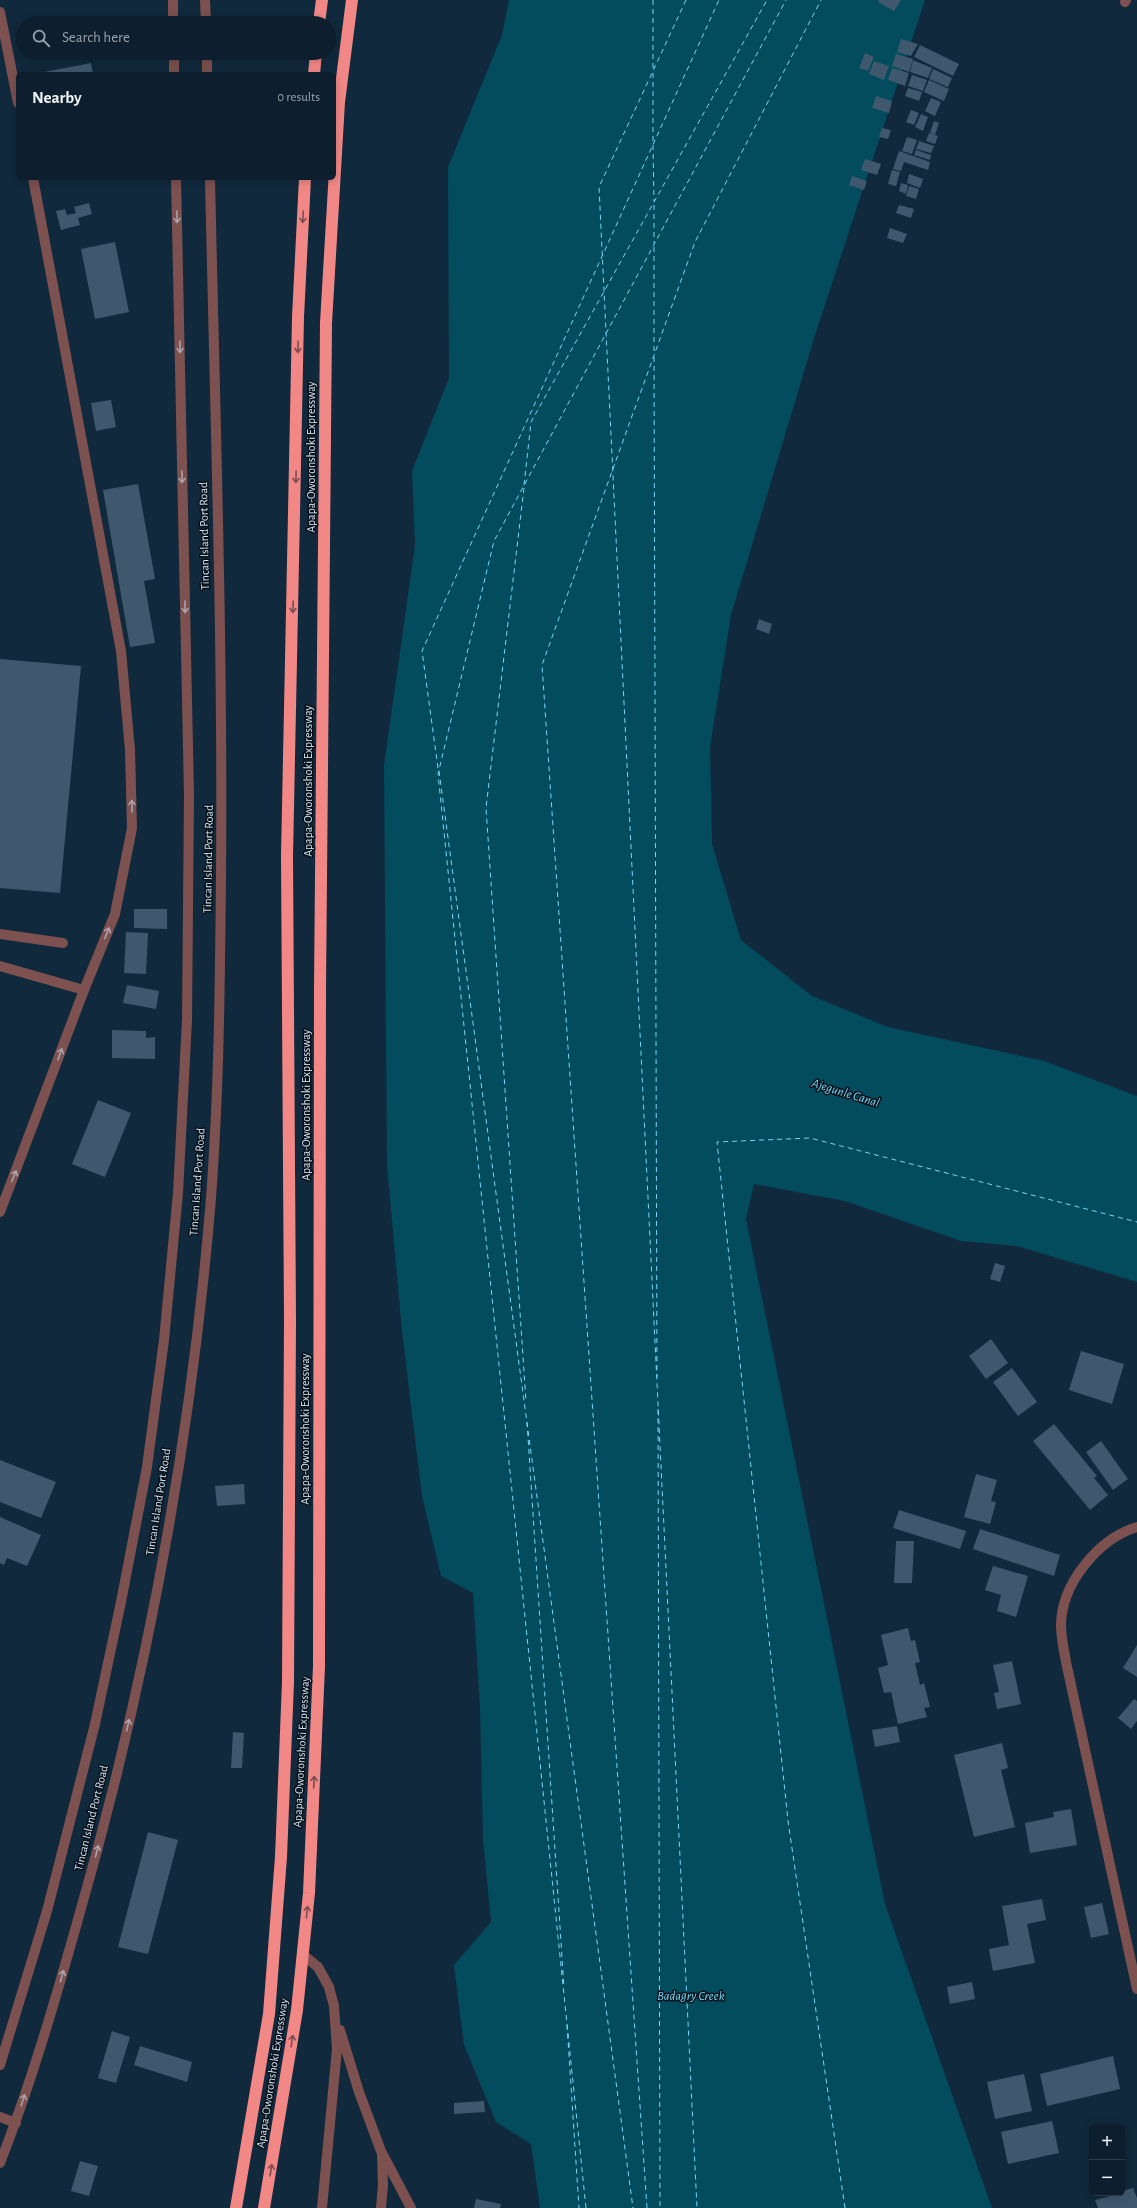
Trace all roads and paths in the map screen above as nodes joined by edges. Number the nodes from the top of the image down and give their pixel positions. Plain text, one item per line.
1 (173, 0) edge
2 (205, 0) edge
3 (322, 0) edge
4 (352, 0) edge
5 (0, 12) edge
6 (173, 16) edge
7 (206, 16) edge
8 (320, 16) edge
9 (174, 60) edge
10 (207, 60) edge
11 (315, 60) edge
12 (174, 72) edge
13 (207, 72) edge
14 (314, 72) edge
15 (16, 93) edge
16 (336, 153) edge
17 (33, 180) edge
18 (176, 180) edge
19 (210, 180) edge
20 (305, 180) edge
21 (334, 180) edge
22 (0, 934) edge
23 (63, 943) dead end
24 (0, 966) edge
25 (84, 990) junction
26 (0, 1212) edge
27 (1137, 1527) edge
28 (302, 1954) junction
29 (1137, 1989) edge
30 (334, 2006) junction
31 (0, 2065) edge
32 (0, 2117) edge
33 (16, 2123) junction
34 (381, 2150) junction
35 (0, 2163) edge
36 (236, 2208) edge
37 (264, 2208) edge
38 (322, 2208) edge
39 (381, 2208) edge
40 (411, 2208) edge

1 - 6 street
2 - 7 street
3 - 8 highway
16 -> 4 highway, Apapa-Oworonshoki Expressway
5 - 15 street
9 - 12 street
10 - 13 street
11 - 14 highway
25 -> 17 street
18 -> 31 street, Tincan Island Port Road
33 -> 19 street, Tincan Island Port Road
20 -> 36 highway, Apapa-Oworonshoki Expressway
28 -> 21 highway, Apapa-Oworonshoki Expressway
22 - 23 street
24 - 25 street
26 -> 25 street
27 - 29 street
28 - 30 street
37 -> 28 highway, Apapa-Oworonshoki Expressway
30 - 34 street
30 - 38 street
32 - 33 street
33 - 35 street, Tincan Island Port Road
34 - 39 street
34 - 40 street

